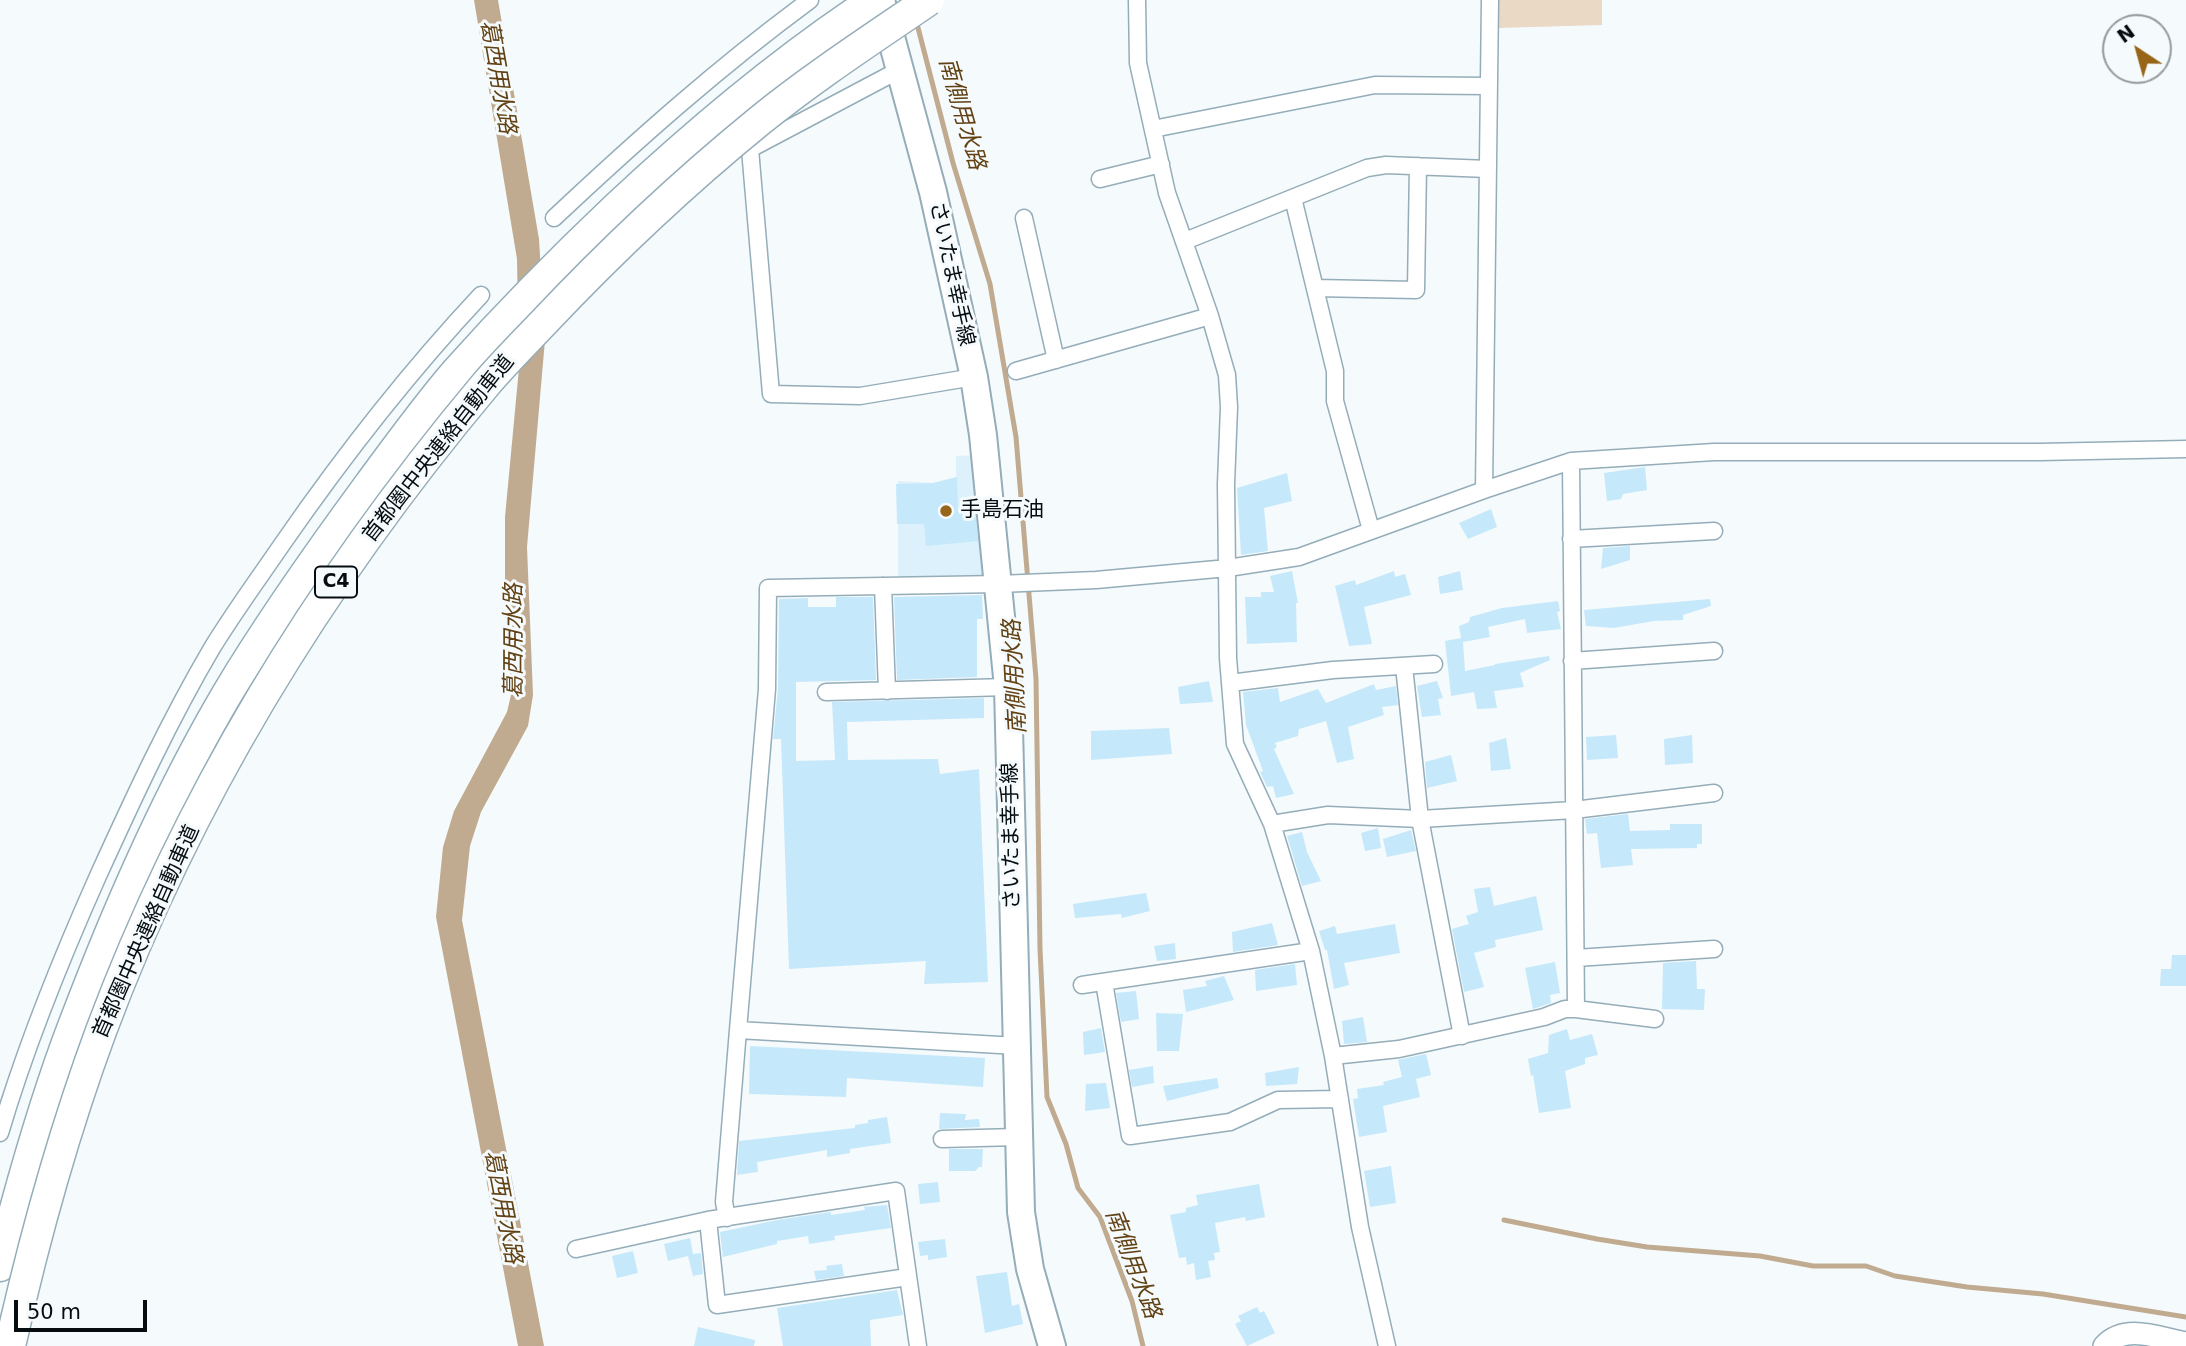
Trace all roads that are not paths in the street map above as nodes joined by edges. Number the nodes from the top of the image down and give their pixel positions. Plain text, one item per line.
1 (810, 0) edge
2 (874, 0) edge
3 (881, 0) edge
4 (929, 0) edge
5 (1137, 0) edge
6 (1490, 0) edge
7 (901, 69) junction
8 (1489, 86) junction
9 (1153, 129) junction
10 (1161, 164) junction
11 (1418, 166) junction
12 (1488, 169) junction
13 (1100, 180) dead end
14 (1293, 198) junction
15 (554, 218) dead end
16 (1024, 218) dead end
17 (1185, 241) junction
18 (1315, 288) junction
19 (481, 295) dead end
20 (1210, 316) junction
21 (1056, 360) junction
22 (1016, 371) dead end
23 (974, 377) junction
24 (2186, 449) edge
25 (1570, 461) junction
26 (1484, 490) junction
27 (1371, 530) junction
28 (1714, 531) dead end
29 (1571, 539) junction
30 (1227, 568) junction
31 (999, 584) junction
32 (883, 586) junction
33 (1714, 651) dead end
34 (1572, 661) junction
35 (1434, 664) dead end
36 (1405, 666) junction
37 (1230, 683) junction
38 (1008, 687) junction
39 (887, 691) junction
40 (826, 692) dead end
41 (1714, 793) dead end
42 (1574, 810) junction
43 (1420, 819) junction
44 (1272, 824) junction
45 (1714, 949) dead end
46 (1311, 951) junction
47 (1576, 958) junction
48 (1104, 982) junction
49 (1082, 985) dead end
50 (1576, 1009) junction
51 (1655, 1019) dead end
52 (738, 1030) junction
53 (1462, 1036) junction
54 (1017, 1046) junction
55 (1333, 1056) junction
56 (1340, 1099) junction
57 (0, 1133) edge
58 (1017, 1137) junction
59 (942, 1139) dead end
60 (727, 1218) junction
61 (708, 1220) junction
62 (576, 1249) dead end
63 (0, 1266) edge
64 (908, 1277) junction
65 (2186, 1343) edge
66 (10, 1346) edge
67 (918, 1346) edge
68 (1052, 1346) edge
69 (1387, 1346) edge
70 (2104, 1346) edge

1 - 15 street
2 - 63 highway, 首都圏中央連絡自動車道 / C4
3 - 7 main road, さいたま幸手線
4 - 66 highway, 首都圏中央連絡自動車道 / C4, bridge
5 - 9 street
6 - 8 street
7 - 23 main road, さいたま幸手線
7 - 23 street
8 - 9 street
8 - 12 street
9 - 10 street
10 - 13 street
10 - 17 street
11 - 12 street
11 - 14 street
11 - 18 street
12 - 26 street
14 - 17 street
14 - 18 street
16 - 21 street
17 - 20 street
18 - 27 street
19 - 57 street
20 - 21 street
20 - 30 street
21 - 22 street
23 - 31 main road, さいたま幸手線
24 - 25 street
25 - 26 street
25 - 29 street
26 - 27 street
27 - 30 street
28 - 29 street
29 - 34 street
30 - 31 street
30 - 37 street
31 - 32 street
31 - 38 main road, さいたま幸手線
32 - 39 street
32 - 52 street
33 - 34 street
34 - 42 street
35 - 36 street
36 - 37 street
36 - 43 street
37 - 44 street
38 - 39 street
38 - 54 main road, さいたま幸手線
39 - 40 street
41 - 42 street
42 - 43 street
42 - 47 street
43 - 44 street
43 - 53 street
44 - 46 street
45 - 47 street
46 - 48 street
46 - 55 street
47 - 50 street
48 - 49 street
48 - 56 street
50 - 51 street
50 - 53 street
52 - 54 street
52 - 60 street
53 - 55 street
54 - 58 main road, さいたま幸手線
55 - 56 street
56 - 69 street
58 - 59 street
58 - 68 main road, さいたま幸手線
60 - 61 street
60 - 64 street
61 - 62 street
61 - 64 street
64 - 67 street
65 - 70 street

